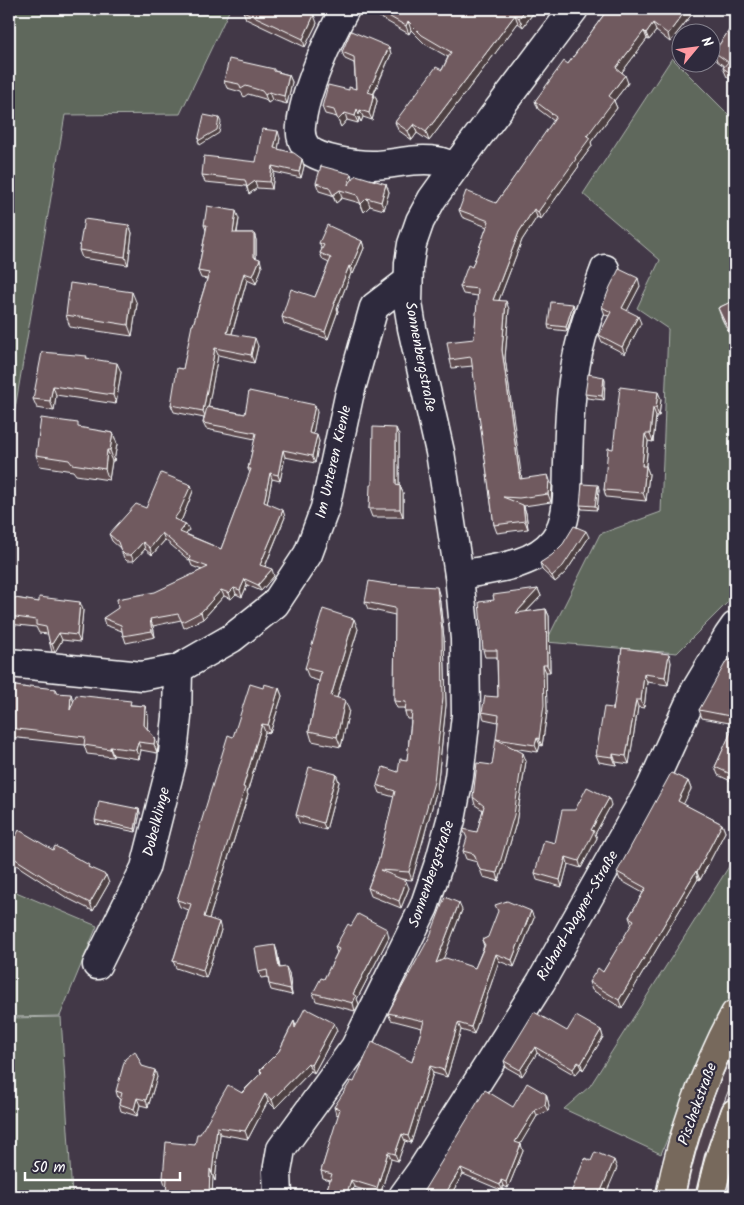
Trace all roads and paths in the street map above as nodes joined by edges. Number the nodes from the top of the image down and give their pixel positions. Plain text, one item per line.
1 (345, 9) edge
2 (574, 9) edge
3 (454, 167) junction
4 (606, 269) dead end
5 (408, 281) junction
6 (459, 574) junction
7 (735, 626) edge
8 (9, 662) edge
9 (178, 669) junction
10 (97, 965) dead end
11 (735, 1014) edge
12 (735, 1113) edge
13 (278, 1196) edge
14 (403, 1196) edge
15 (670, 1196) edge
16 (710, 1196) edge

1 - 3 street
2 - 3 street, Sonnenbergstraße
3 - 5 street, Sonnenbergstraße
4 - 6 street
5 - 6 street, Sonnenbergstraße
5 - 9 street, Im Unteren Kienle
6 - 13 street, Sonnenbergstraße
7 - 14 street, Richard-Wagner-Straße
8 - 9 street, Im Unteren Kienle
9 - 10 street, Dobelklinge
11 - 15 main road, Pischekstraße
12 - 16 main road

